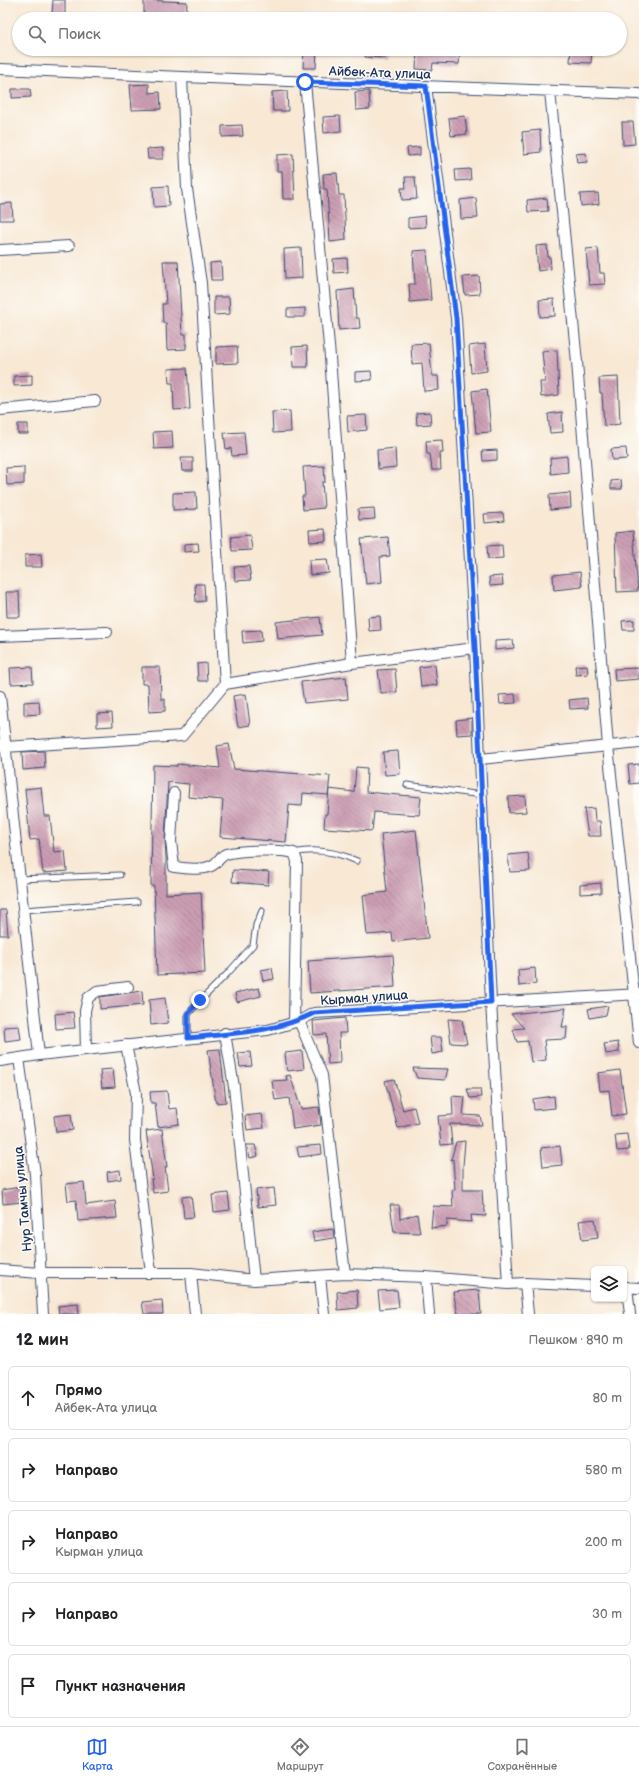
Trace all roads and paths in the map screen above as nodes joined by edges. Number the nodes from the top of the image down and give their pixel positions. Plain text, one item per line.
1 (0, 69) edge
2 (182, 77) junction
3 (305, 82) junction
4 (426, 86) junction
5 (550, 91) junction
6 (639, 94) edge
7 (69, 246) dead end
8 (0, 250) edge
9 (95, 401) dead end
10 (0, 410) edge
11 (107, 632) dead end
12 (0, 636) edge
13 (475, 648) junction
14 (352, 663) junction
15 (226, 684) junction
16 (0, 696) edge
17 (639, 743) edge
18 (608, 746) junction
19 (4, 747) junction
20 (480, 759) junction
21 (406, 785) dead end
22 (174, 793) dead end
23 (482, 795) junction
24 (294, 853) junction
25 (357, 861) dead end
26 (120, 875) dead end
27 (19, 879) junction
28 (137, 902) dead end
29 (23, 910) junction
30 (262, 911) dead end
31 (128, 986) dead end
32 (637, 994) edge
33 (491, 1002) junction
34 (297, 1022) junction
35 (225, 1034) junction
36 (188, 1038) junction
37 (639, 1043) edge
38 (126, 1045) junction
39 (86, 1050) junction
40 (39, 1055) junction
41 (19, 1058) junction
42 (0, 1061) edge
43 (0, 1270) edge
44 (40, 1273) junction
45 (151, 1273) junction
46 (191, 1273) junction
47 (345, 1274) junction
48 (320, 1276) junction
49 (426, 1277) junction
50 (254, 1280) junction
51 (525, 1283) junction
52 (508, 1284) junction
53 (591, 1286) edge
54 (627, 1287) edge
55 (639, 1288) edge
56 (627, 1294) edge
57 (43, 1314) edge
58 (195, 1314) edge
59 (324, 1314) edge
60 (429, 1314) edge
61 (528, 1314) edge
62 (630, 1314) edge

1 - 2 street, Айбек-Ата улица
2 - 3 street, Айбек-Ата улица
2 - 15 street
3 - 4 street, Айбек-Ата улица
3 - 14 street
4 - 5 street, Айбек-Ата улица
4 - 13 street
5 - 6 street, Айбек-Ата улица
5 - 18 street
7 - 8 street
9 - 10 street
11 - 12 street
13 - 14 street
13 - 20 street
14 - 15 street
15 - 19 street
16 - 19 street
17 - 18 street
18 - 20 street
18 - 32 street
19 - 27 street
20 - 23 street
21 - 23 lane
22 - 24 street
23 - 33 street
24 - 25 lane
24 - 34 street
26 - 27 lane
27 - 29 street
28 - 29 lane
29 - 40 street
30 - 36 lane
31 - 39 street
32 - 33 street, Кырман улица
32 - 37 street
33 - 34 street, Кырман улица
33 - 52 street
34 - 35 street, Кырман улица
34 - 47 street
35 - 36 street, Кырман улица
35 - 50 street
36 - 38 street, Кырман улица
38 - 39 street, Кырман улица
38 - 45 street
39 - 40 street, Кырман улица
40 - 41 street, Кырман улица
41 - 42 street, Кырман улица
41 - 44 street, Нур Тамчы улица
43 - 44 street
44 - 45 street
44 - 57 street, Нур Тамчы улица
45 - 46 street
46 - 50 street
46 - 58 street
47 - 48 street
47 - 49 street
48 - 50 street
48 - 59 street
49 - 52 street
49 - 60 street
51 - 52 street
51 - 53 street
51 - 61 street
54 - 55 street
56 - 62 street

